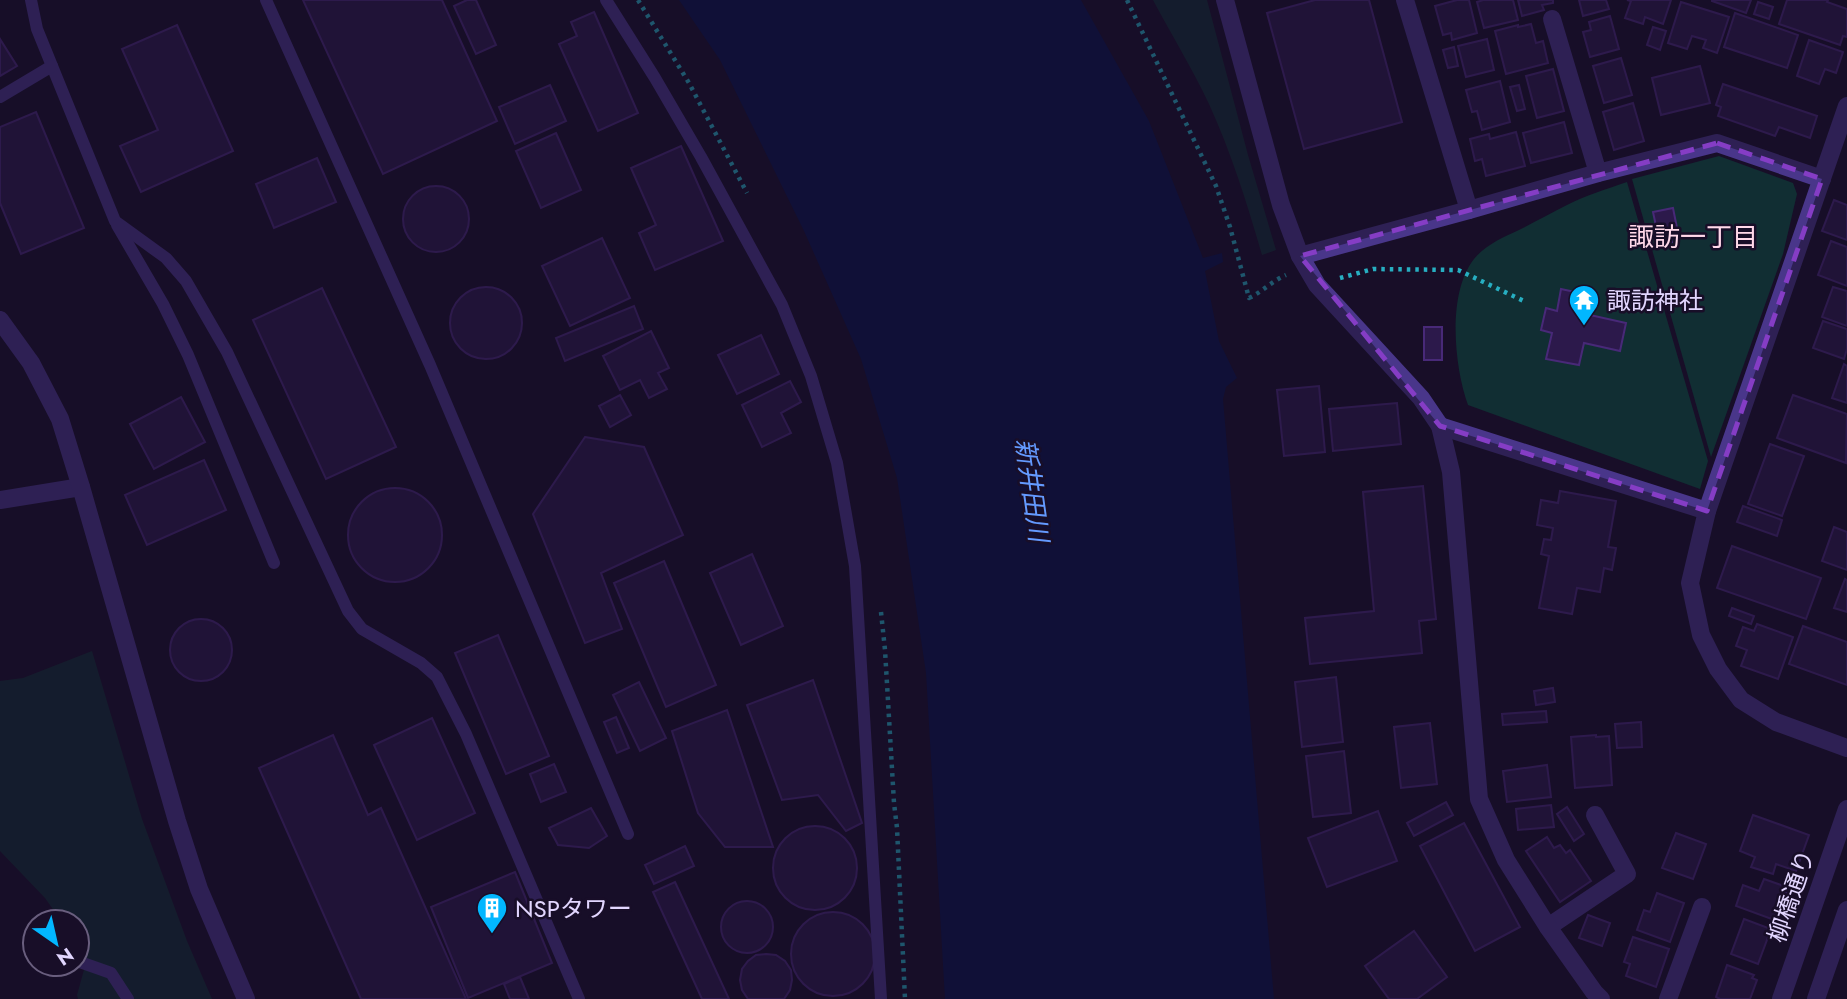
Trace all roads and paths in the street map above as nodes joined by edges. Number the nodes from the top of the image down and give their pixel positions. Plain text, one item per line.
1 (31, 0) edge
2 (266, 0) edge
3 (606, 0) edge
4 (1128, 0) edge
5 (1225, 0) edge
6 (1405, 0) edge
7 (1552, 19) dead end
8 (52, 66) junction
9 (0, 97) edge
10 (1847, 106) edge
11 (1598, 173) junction
12 (1822, 179) junction
13 (1469, 211) junction
14 (115, 222) junction
15 (1303, 260) junction
16 (1317, 285) junction
17 (1527, 302) dead end
18 (0, 320) edge
19 (1440, 426) junction
20 (81, 487) junction
21 (0, 500) edge
22 (1707, 511) junction
23 (274, 564) dead end
24 (1847, 748) edge
25 (1847, 809) edge
26 (1595, 815) dead end
27 (628, 834) dead end
28 (1702, 907) dead end
29 (1847, 910) edge
30 (1548, 927) junction
31 (91, 966) edge
32 (128, 999) edge
33 (246, 999) edge
34 (579, 999) edge
35 (881, 999) edge
36 (1601, 999) edge
37 (1668, 999) edge
38 (1781, 999) edge
39 (1816, 999) edge

1 - 8 lane
2 - 27 lane
3 - 35 lane
4 - 15 path
5 - 15 street
6 - 13 street
7 - 11 street
8 - 9 lane
8 - 14 lane
10 - 12 street
11 - 12 street
11 - 13 street
12 - 22 street
13 - 15 street
14 - 23 lane
14 - 34 lane
15 - 16 street
16 - 17 path
16 - 19 street
18 - 20 street
19 - 22 street
19 - 30 street
20 - 21 street
20 - 33 street
22 - 24 street
25 - 38 street, 柳橋通り
26 - 30 street
28 - 37 street
29 - 39 street
30 - 36 street
31 - 32 lane

